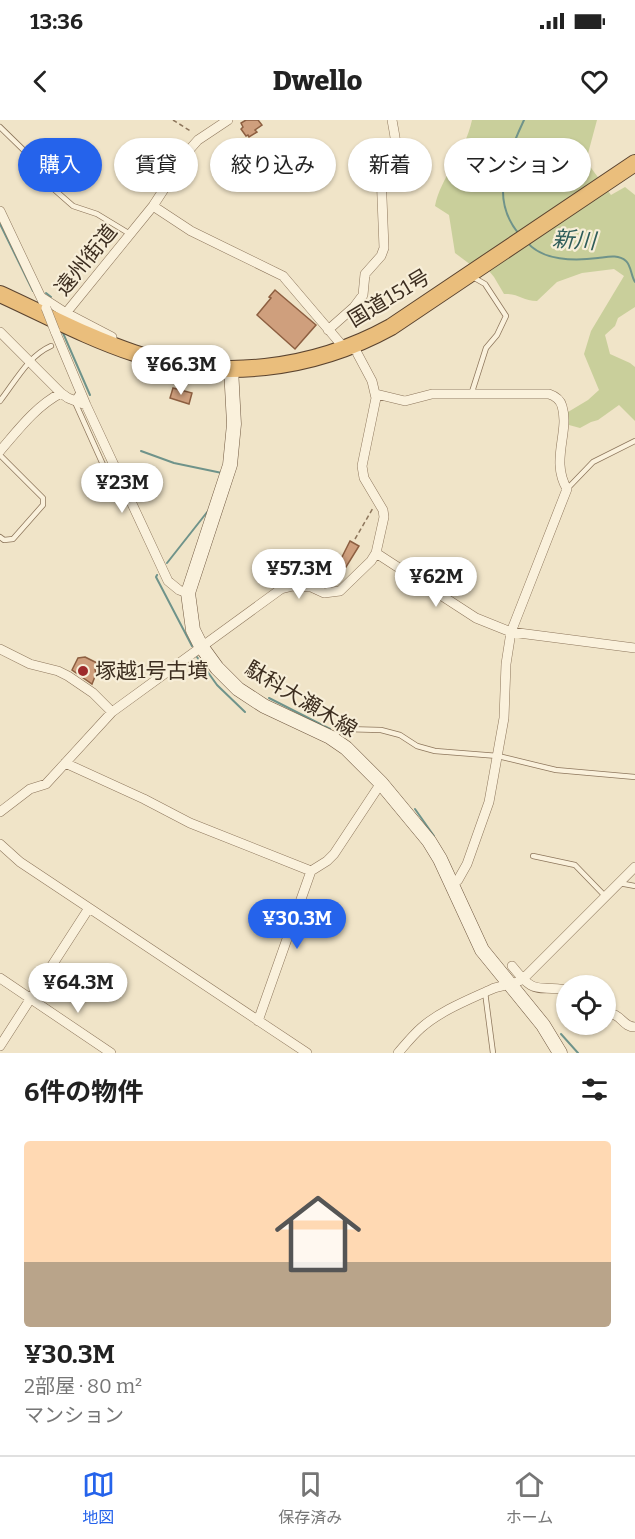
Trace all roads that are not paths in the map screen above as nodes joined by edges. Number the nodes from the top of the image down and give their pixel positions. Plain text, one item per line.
1 (228, 120) edge
2 (392, 120) edge
3 (0, 127) edge
4 (635, 163) edge
5 (153, 206) junction
6 (0, 211) edge
7 (130, 234) junction
8 (471, 273) junction
9 (0, 294) edge
10 (41, 297) junction
11 (66, 313) junction
12 (327, 330) junction
13 (0, 332) edge
14 (112, 345) junction
15 (51, 346) dead end
16 (349, 348) junction
17 (30, 361) junction
18 (231, 368) junction
19 (61, 393) junction
20 (376, 394) junction
21 (471, 395) junction
22 (75, 398) junction
23 (0, 401) edge
24 (86, 405) junction
25 (635, 441) edge
26 (0, 453) edge
27 (109, 478) dead end
28 (567, 489) junction
29 (0, 537) edge
30 (376, 553) junction
31 (188, 593) junction
32 (511, 632) junction
33 (201, 646) junction
34 (635, 648) edge
35 (0, 649) edge
36 (112, 712) junction
37 (330, 737) junction
38 (498, 756) junction
39 (64, 763) junction
40 (635, 777) edge
41 (381, 783) junction
42 (0, 812) edge
43 (0, 844) edge
44 (533, 856) dead end
45 (635, 867) edge
46 (311, 871) junction
47 (619, 883) junction
48 (451, 885) junction
49 (635, 886) edge
50 (605, 896) junction
51 (89, 908) junction
52 (512, 966) dead end
53 (0, 978) edge
54 (523, 979) junction
55 (509, 984) junction
56 (556, 990) edge
57 (485, 992) junction
58 (30, 998) junction
59 (616, 1017) edge
60 (258, 1021) junction
61 (635, 1027) edge
62 (0, 1046) edge
63 (111, 1053) edge
64 (307, 1053) edge
65 (398, 1053) edge
66 (493, 1053) edge
67 (560, 1053) edge

1 - 5 street, 遠州街道
2 - 12 street
3 - 7 lane
4 - 8 highway, 国道151号
5 - 7 street, 遠州街道
5 - 12 street
6 - 10 street
7 - 11 street, 遠州街道
8 - 16 highway, 国道151号
8 - 21 lane
9 - 14 highway, 国道151号
10 - 11 street, 遠州街道
10 - 24 street, 遠州街道, bridge
11 - 14 street
12 - 16 street
13 - 17 street
14 - 18 highway, 国道151号
15 - 17 lane
16 - 18 highway, 国道151号
16 - 20 street
17 - 19 street
17 - 23 lane
18 - 31 main road, 駄科大瀬木線
19 - 22 street
19 - 26 street
20 - 21 street
20 - 30 street
21 - 28 street
22 - 24 street
22 - 27 lane
24 - 31 street, 遠州街道
25 - 28 lane
26 - 29 lane
28 - 32 street
30 - 32 street
30 - 33 street
31 - 33 main road, 駄科大瀬木線
32 - 34 street
32 - 38 street
33 - 36 street
33 - 37 main road, 駄科大瀬木線
35 - 36 street
36 - 39 street
37 - 38 lane
37 - 41 main road, 駄科大瀬木線
38 - 40 lane
38 - 48 street
39 - 42 street
39 - 46 street
41 - 46 street
41 - 48 main road, 駄科大瀬木線
43 - 51 street
44 - 50 lane
45 - 47 street
46 - 60 street
47 - 49 lane
47 - 50 street
48 - 55 main road, 駄科大瀬木線
50 - 54 street
51 - 58 street
51 - 60 street
52 - 54 street
53 - 58 street
54 - 55 street
54 - 56 street
55 - 57 street
55 - 67 main road, 駄科大瀬木線
57 - 65 street
57 - 66 lane
58 - 62 street
58 - 63 street
59 - 61 street
60 - 64 street

